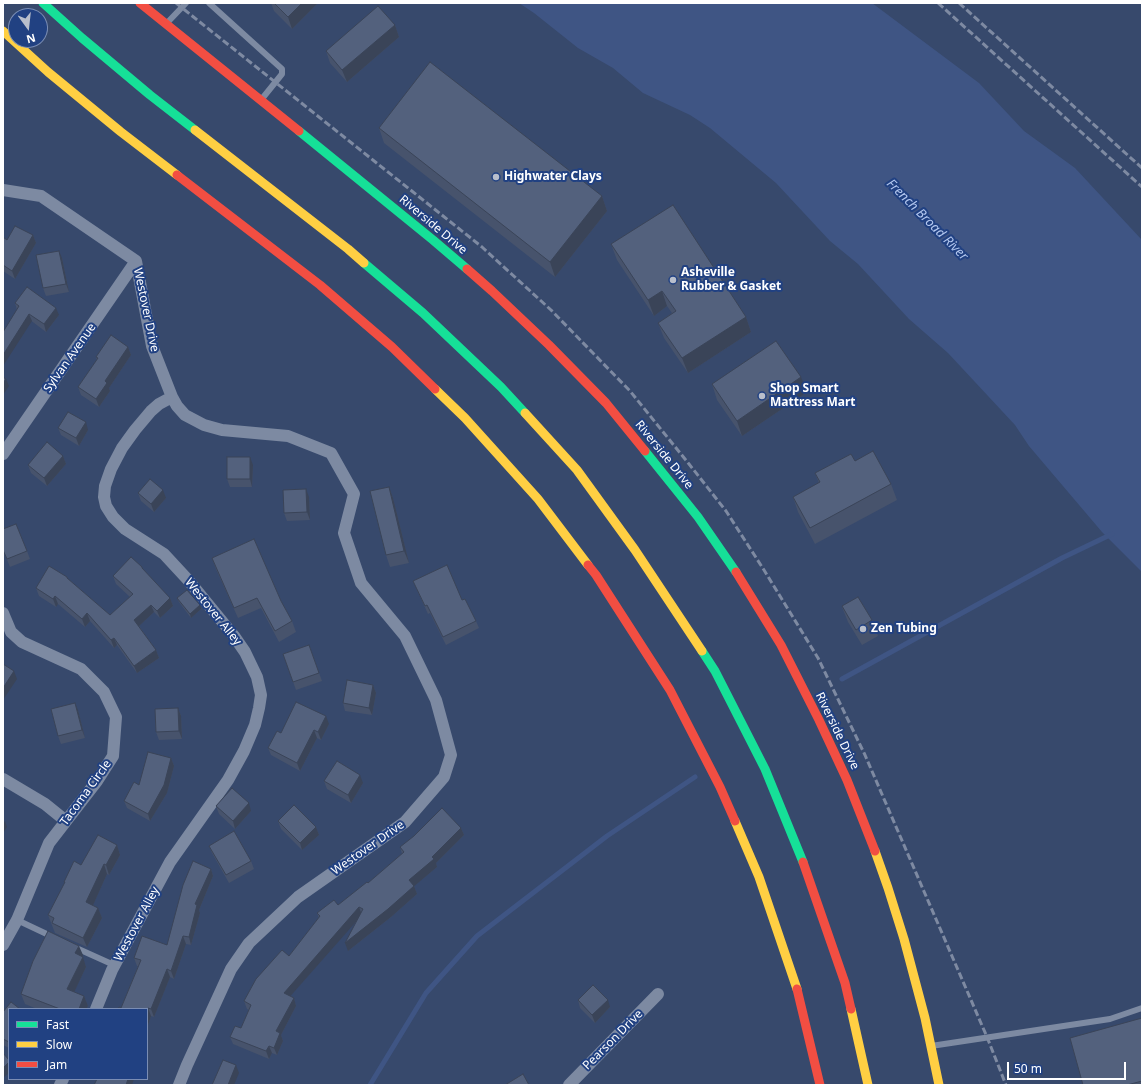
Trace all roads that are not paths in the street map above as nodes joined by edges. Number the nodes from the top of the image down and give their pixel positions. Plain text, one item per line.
1 (43, 3) edge
2 (140, 3) edge
3 (186, 3) edge
4 (210, 3) edge
5 (166, 24) junction
6 (3, 32) edge
7 (260, 101) junction
8 (3, 190) edge
9 (136, 261) junction
10 (172, 397) junction
11 (3, 454) edge
12 (3, 614) edge
13 (3, 779) edge
14 (66, 821) junction
15 (17, 920) junction
16 (58, 939) edge
17 (65, 942) edge
18 (3, 945) edge
19 (114, 965) junction
20 (658, 994) dead end
21 (96, 1008) edge
22 (1142, 1008) edge
23 (931, 1046) junction
24 (179, 1085) edge
25 (569, 1085) edge
26 (820, 1085) edge
27 (868, 1085) edge
28 (939, 1085) edge

1 - 27 main road
2 - 5 main road, Riverside Drive
3 - 5 lane
4 - 7 lane
5 - 7 main road, Riverside Drive
6 - 26 main road
7 - 23 main road, Riverside Drive
8 - 9 street, Westover Drive
9 - 10 street, Westover Drive
9 - 11 street, Sylvan Avenue
10 - 19 street, Westover Alley
10 - 24 street, Westover Drive
12 - 14 street, Tacoma Circle
13 - 14 street
14 - 15 street, Tacoma Circle
15 - 16 lane
15 - 18 street, Tacoma Circle
17 - 19 lane
19 - 21 street, Westover Alley
20 - 25 street, Pearson Drive
22 - 23 lane
23 - 28 main road, Riverside Drive

